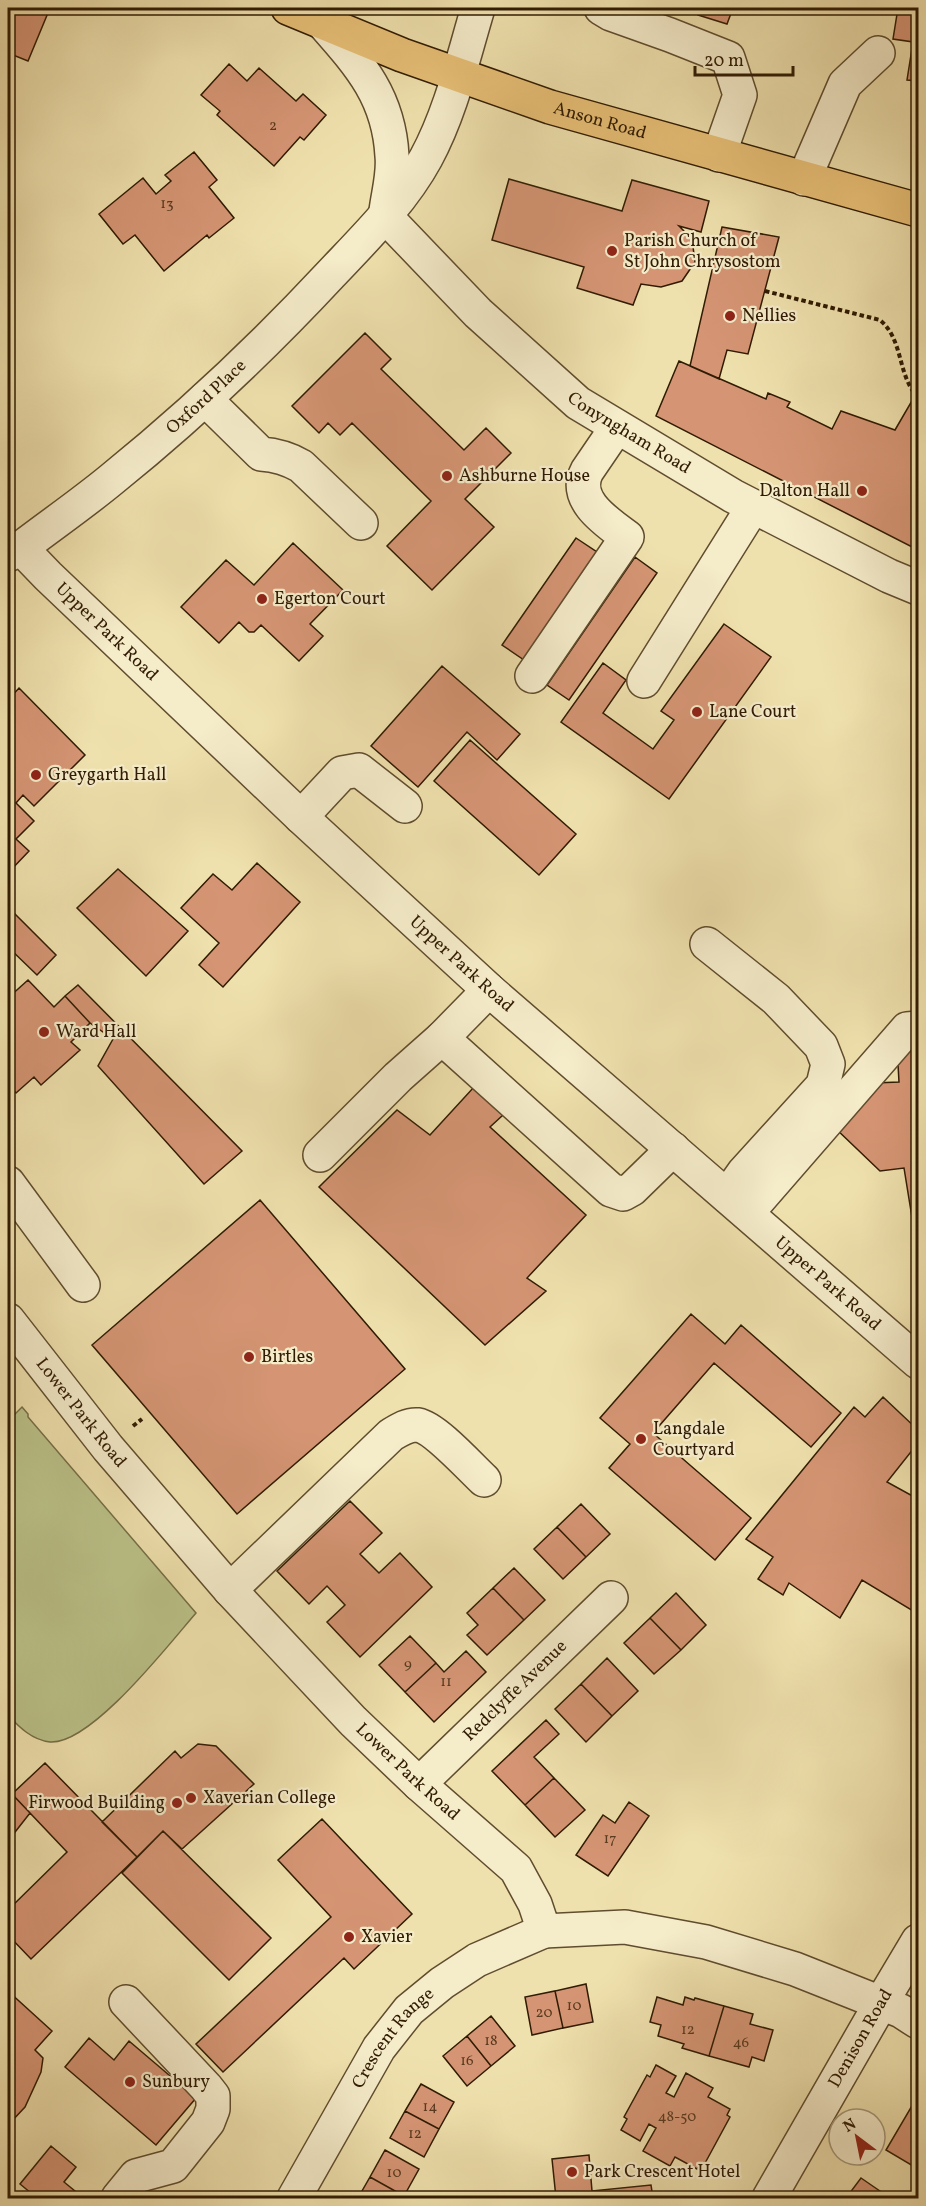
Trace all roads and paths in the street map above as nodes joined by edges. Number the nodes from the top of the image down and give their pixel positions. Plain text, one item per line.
1 (288, 8) edge
2 (478, 8) edge
3 (601, 8) edge
4 (323, 23) junction
5 (878, 53) dead end
6 (459, 76) junction
7 (719, 155) junction
8 (804, 179) junction
9 (918, 210) edge
10 (385, 216) junction
11 (765, 291) dead end
12 (918, 397) edge
13 (205, 399) junction
14 (617, 427) junction
15 (753, 507) junction
16 (362, 523) dead end
17 (14, 552) edge
18 (918, 588) edge
19 (532, 676) dead end
20 (644, 681) dead end
21 (405, 806) dead end
22 (302, 817) junction
23 (707, 944) dead end
24 (489, 990) junction
25 (918, 1028) edge
26 (442, 1038) junction
27 (673, 1149) junction
28 (320, 1155) dead end
29 (8, 1183) edge
30 (737, 1204) junction
31 (83, 1285) dead end
32 (8, 1320) edge
33 (915, 1353) edge
34 (484, 1480) dead end
35 (230, 1590) junction
36 (611, 1598) dead end
37 (420, 1784) junction
38 (544, 1931) junction
39 (918, 1941) edge
40 (126, 2002) dead end
41 (880, 2003) junction
42 (918, 2022) edge
43 (118, 2199) edge
44 (294, 2199) edge
45 (769, 2199) edge

1 - 4 highway, Anson Road
2 - 6 street, Oxford Place
3 - 7 street
4 - 6 highway, Anson Road
4 - 10 street
5 - 8 street
6 - 7 highway, Anson Road
6 - 10 street, Oxford Place
7 - 8 highway, Anson Road
8 - 9 highway, Anson Road
10 - 13 street, Oxford Place
10 - 14 street, Conyngham Road
11 - 12 path
13 - 16 street
13 - 17 street, Oxford Place
14 - 15 street, Conyngham Road
14 - 19 street
15 - 18 street, Conyngham Road
15 - 20 street
17 - 22 street, Upper Park Road
21 - 22 street
22 - 24 street, Upper Park Road
23 - 30 street
24 - 26 street
24 - 27 street, Upper Park Road
25 - 30 street
26 - 27 street
26 - 28 street
27 - 30 street, Upper Park Road
29 - 31 street
30 - 33 street, Upper Park Road
32 - 35 street, Lower Park Road
34 - 35 street
35 - 37 street, Lower Park Road
36 - 37 street, Redclyffe Avenue
37 - 38 street, Lower Park Road
38 - 41 street
38 - 44 street, Crescent Range
39 - 41 street, Denison Road
40 - 43 street
41 - 42 street
41 - 45 street, Denison Road

